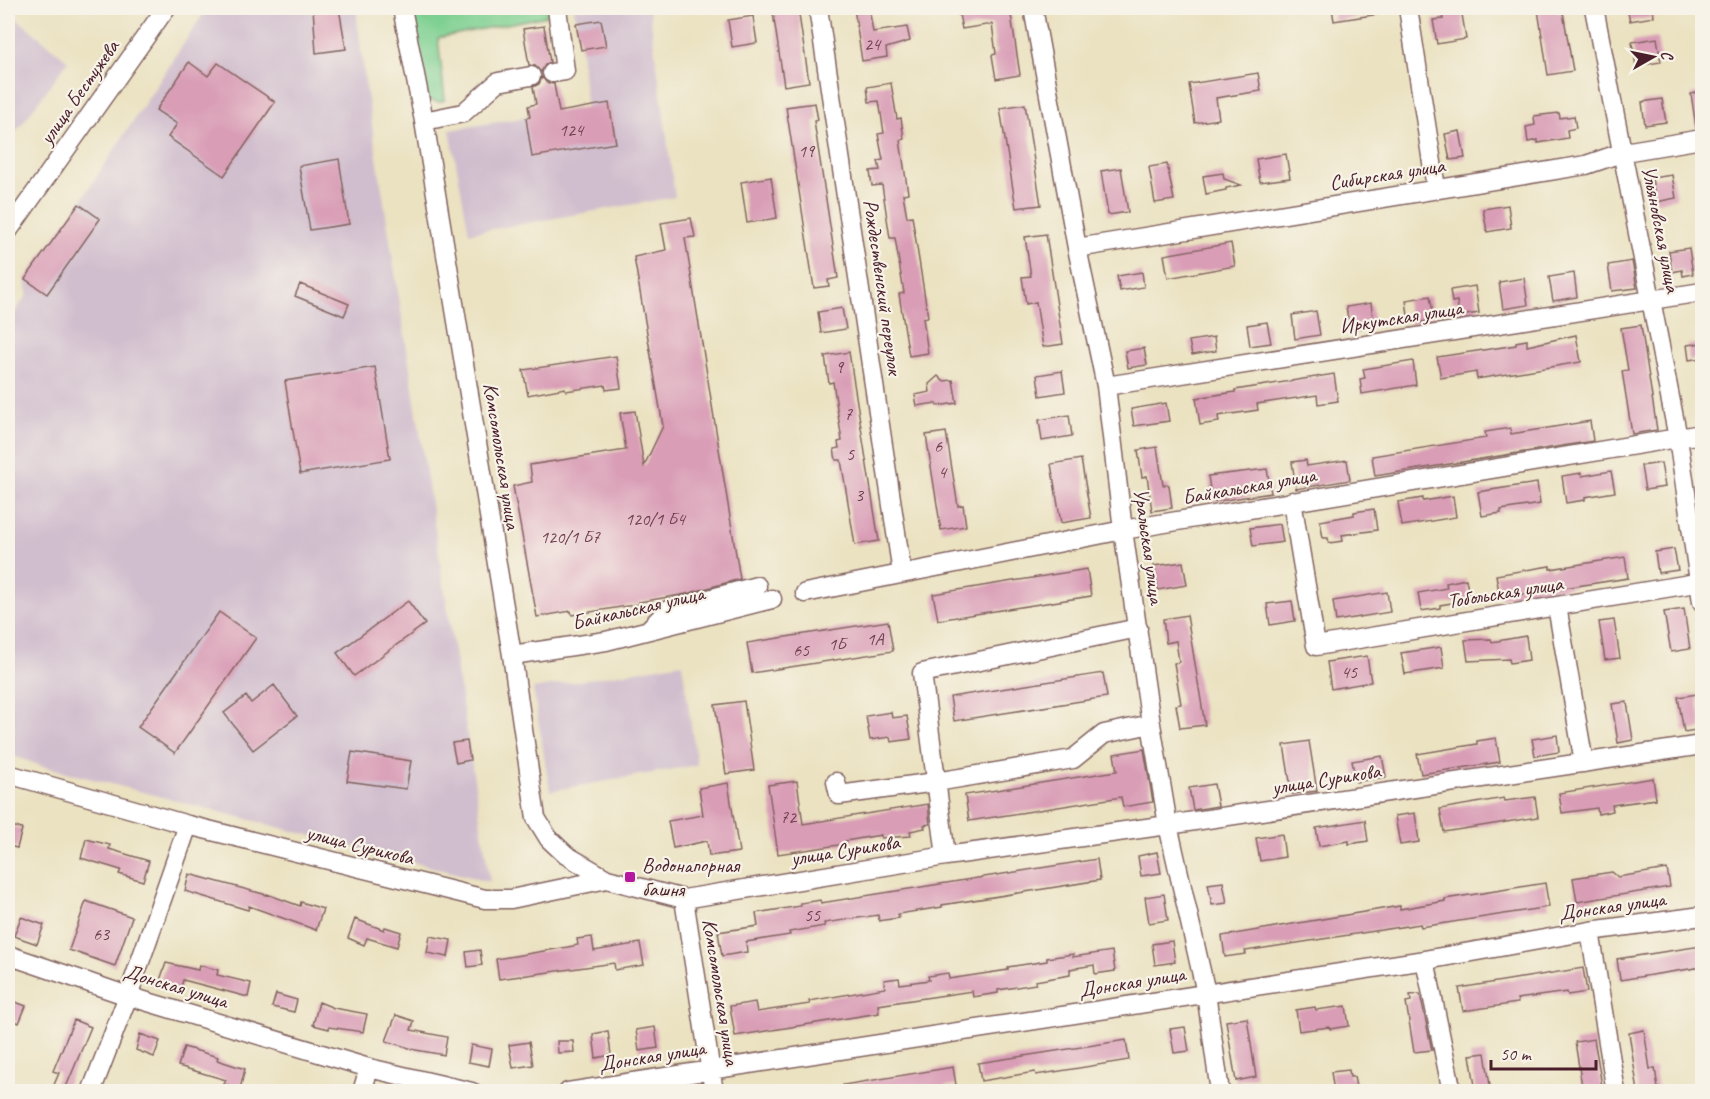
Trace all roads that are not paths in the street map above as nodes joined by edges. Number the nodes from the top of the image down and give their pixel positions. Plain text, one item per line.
1 (166, 8) edge
2 (402, 8) edge
3 (557, 8) edge
4 (818, 8) edge
5 (1033, 8) edge
6 (1408, 8) edge
7 (1594, 8) edge
8 (552, 73) dead end
9 (531, 76) dead end
10 (424, 121) junction
11 (1702, 139) edge
12 (1624, 152) junction
13 (1436, 188) junction
14 (8, 231) edge
15 (1077, 248) junction
16 (1702, 292) edge
17 (1651, 301) junction
18 (1106, 386) junction
19 (1702, 434) edge
20 (1678, 438) junction
21 (1292, 501) junction
22 (1123, 530) junction
23 (902, 573) junction
24 (1701, 582) edge
25 (757, 586) dead end
26 (805, 593) dead end
27 (772, 599) dead end
28 (1702, 602) edge
29 (1557, 606) junction
30 (1138, 628) junction
31 (647, 631) junction
32 (512, 655) junction
33 (1151, 724) junction
34 (1702, 745) edge
35 (1584, 762) junction
36 (8, 774) edge
37 (836, 782) dead end
38 (936, 782) junction
39 (188, 825) junction
40 (1168, 825) junction
41 (946, 856) junction
42 (607, 879) junction
43 (684, 899) junction
44 (1702, 916) edge
45 (1590, 931) junction
46 (8, 955) edge
47 (1425, 960) junction
48 (1206, 993) junction
49 (128, 996) junction
50 (369, 1068) junction
51 (710, 1070) junction
52 (91, 1092) edge
53 (362, 1092) edge
54 (472, 1092) edge
55 (568, 1092) edge
56 (714, 1092) edge
57 (1220, 1092) edge
58 (1452, 1092) edge
59 (1616, 1092) edge

1 - 14 street, улица Бестужева
2 - 10 street, Комсомольская улица
3 - 8 street
4 - 23 street, Рождественский переулок
5 - 15 street, Уральская улица
6 - 13 street
7 - 12 street, Ульяновская улица
9 - 10 street
10 - 32 street, Комсомольская улица
11 - 12 street, Сибирская улица
12 - 13 street, Сибирская улица
12 - 17 street, Ульяновская улица
13 - 15 street, Сибирская улица
15 - 18 street, Уральская улица
16 - 17 street, Иркутская улица
17 - 18 street, Иркутская улица
17 - 20 street, Ульяновская улица
18 - 22 street, Уральская улица
19 - 20 street, Байкальская улица
20 - 21 street, Байкальская улица
20 - 24 street, Ульяновская улица
21 - 22 street, Байкальская улица
21 - 29 street, Тобольская улица
22 - 23 street, Байкальская улица
22 - 30 street, Уральская улица
23 - 26 street, Байкальская улица
24 - 28 street, Ульяновская улица
24 - 29 street, Тобольская улица
25 - 31 street
27 - 31 street, Байкальская улица
29 - 35 street
30 - 33 street, Уральская улица
30 - 38 street
31 - 32 street, Байкальская улица
32 - 42 street, Комсомольская улица
33 - 38 street
33 - 40 street, Уральская улица
34 - 35 street, улица Сурикова
35 - 40 street, улица Сурикова
36 - 39 street, улица Сурикова
37 - 38 street
38 - 41 street
39 - 42 street, улица Сурикова
39 - 49 street
40 - 41 street, улица Сурикова
40 - 48 street, Уральская улица
41 - 43 street, улица Сурикова
42 - 43 street, улица Сурикова
43 - 51 street, Комсомольская улица
44 - 45 street, Донская улица
45 - 47 street, Донская улица
45 - 59 street
46 - 49 street, Донская улица
47 - 48 street, Донская улица
47 - 58 street
48 - 51 street, Донская улица
48 - 57 street, Уральская улица
49 - 50 street, Донская улица
49 - 52 street
50 - 53 street
50 - 54 street, Донская улица
51 - 55 street, Донская улица
51 - 56 street, Комсомольская улица

